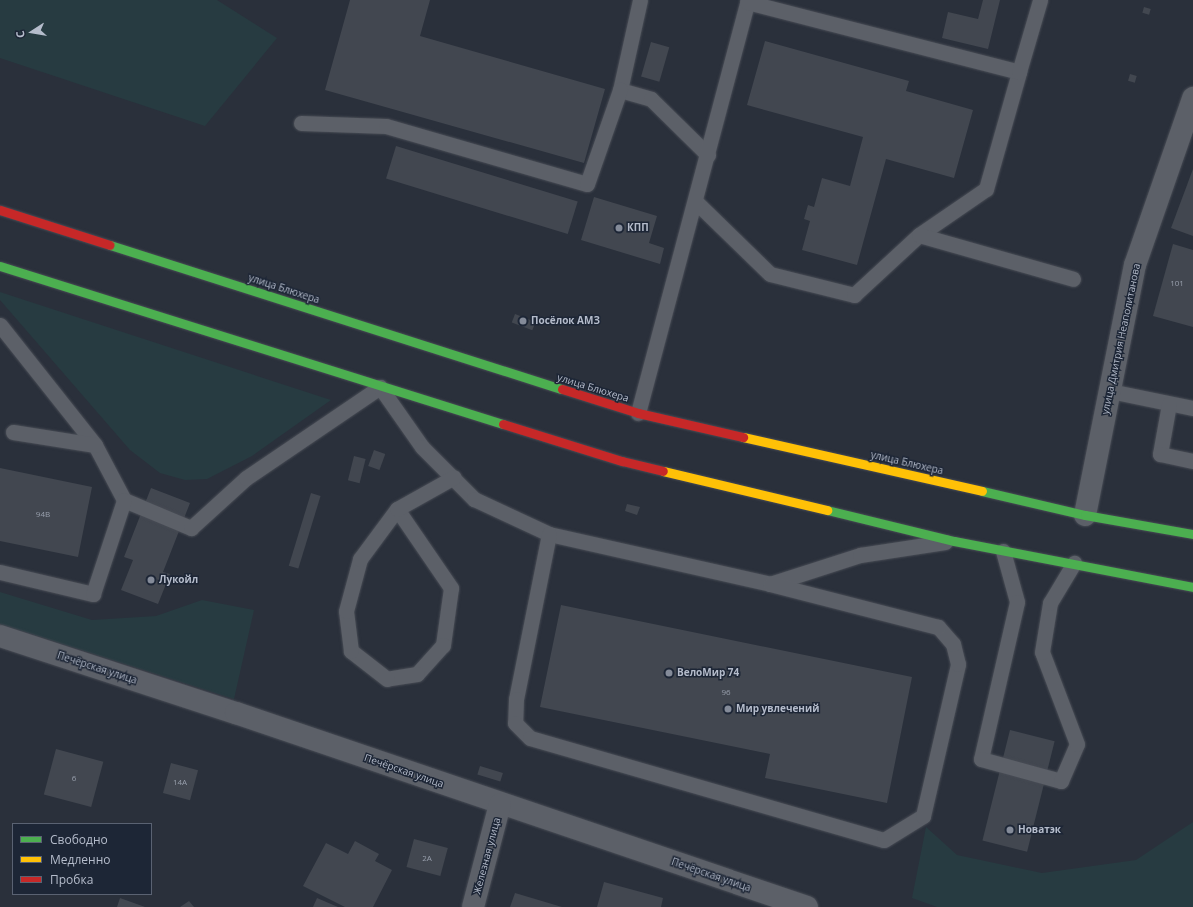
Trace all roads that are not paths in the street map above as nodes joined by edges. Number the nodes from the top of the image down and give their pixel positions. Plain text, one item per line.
1 (640, 0) edge
2 (1040, 0) edge
3 (1019, 72) junction
4 (620, 90) junction
5 (1193, 98) edge
6 (301, 123) dead end
7 (708, 155) junction
8 (696, 202) junction
9 (0, 210) edge
10 (919, 235) junction
11 (0, 266) edge
12 (1073, 279) dead end
13 (0, 325) edge
14 (380, 387) junction
15 (1110, 391) junction
16 (1169, 404) junction
17 (1193, 408) edge
18 (638, 413) junction
19 (13, 432) dead end
20 (95, 445) junction
21 (1193, 461) edge
22 (454, 477) junction
23 (124, 500) junction
24 (397, 510) junction
25 (1085, 516) junction
26 (549, 534) junction
27 (1193, 534) edge
28 (954, 541) junction
29 (1003, 551) junction
30 (1074, 563) junction
31 (0, 572) edge
32 (770, 584) junction
33 (1193, 587) edge
34 (0, 636) edge
35 (500, 804) junction
36 (473, 907) edge
37 (807, 907) edge

1 - 4 lane
2 - 3 lane
3 - 7 lane
3 - 10 lane
4 - 6 lane
4 - 7 lane
5 - 15 street, улица Дмитрия Неаполитанова
7 - 8 lane
8 - 10 lane
8 - 18 lane
9 - 18 main road, улица Блюхера
10 - 12 lane
11 - 14 main road
13 - 20 lane
14 - 22 lane
14 - 23 lane
14 - 28 main road
15 - 16 lane
15 - 25 street, улица Дмитрия Неаполитанова
16 - 17 lane
16 - 21 lane
18 - 25 main road, улица Блюхера
19 - 20 lane
20 - 23 lane
22 - 24 lane
22 - 26 lane
23 - 31 lane
24 - 24 lane
25 - 27 main road, улица Блюхера
26 - 32 lane
26 - 32 lane
28 - 29 main road
28 - 32 lane
29 - 30 main road
29 - 30 lane
30 - 33 main road
34 - 35 street, Печёрская улица
35 - 36 street, Железная улица
35 - 37 street, Печёрская улица

